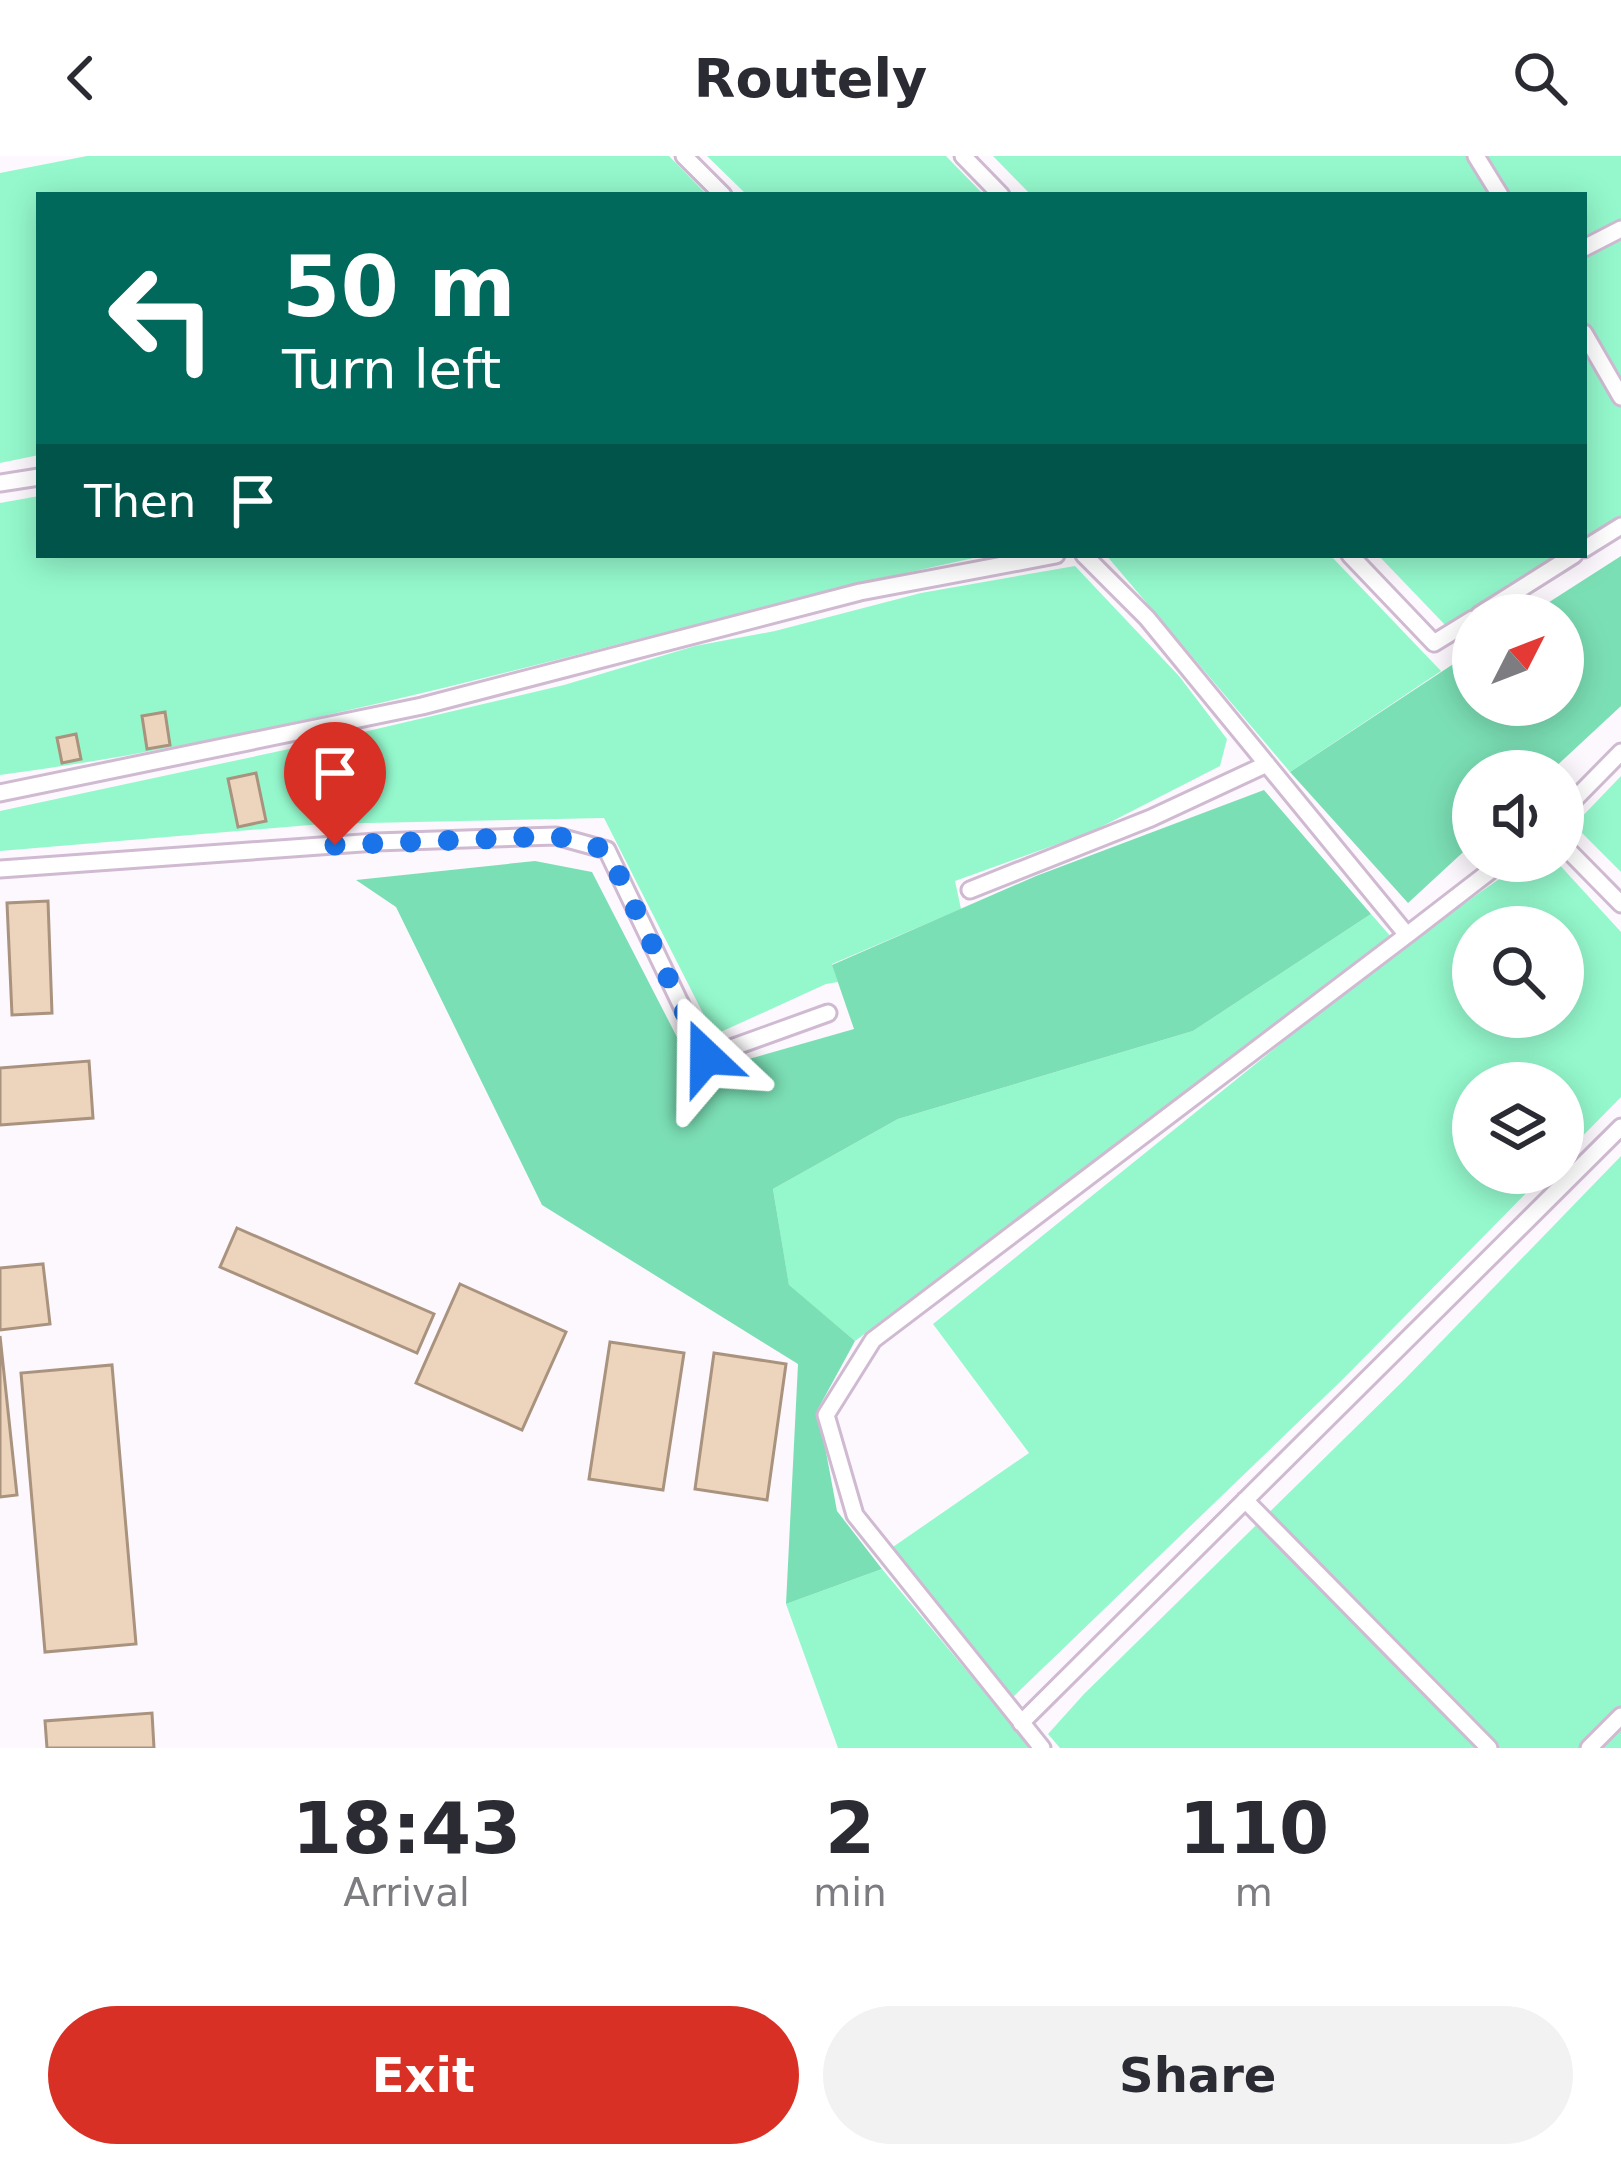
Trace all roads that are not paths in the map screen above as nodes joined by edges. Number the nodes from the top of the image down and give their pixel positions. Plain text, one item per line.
1 (684, 156) edge
2 (963, 156) edge
3 (1476, 156) edge
4 (720, 192) edge
5 (998, 192) edge
6 (1498, 192) edge
7 (1621, 229) edge
8 (1587, 246) edge
9 (1587, 339) edge
10 (1621, 397) edge
11 (36, 478) edge
12 (0, 484) edge
13 (1621, 526) edge
14 (1587, 547) edge
15 (1040, 558) edge
16 (1087, 558) edge
17 (1352, 558) edge
18 (1569, 558) edge
19 (1512, 594) edge
20 (1452, 632) edge
21 (1621, 752) edge
22 (1267, 764) junction
23 (1584, 790) edge
24 (0, 793) edge
25 (1584, 866) edge
26 (0, 869) edge
27 (1476, 882) edge
28 (970, 890) dead end
29 (1621, 904) edge
30 (1407, 935) junction
31 (828, 1012) dead end
32 (1621, 1126) edge
33 (1246, 1500) junction
34 (1621, 1716) edge
35 (1021, 1723) junction
36 (1042, 1748) edge
37 (1489, 1748) edge
38 (1588, 1748) edge

1 - 4 lane
2 - 5 lane
3 - 6 lane
7 - 8 lane
9 - 10 lane
11 - 12 lane
13 - 14 lane
15 - 24 lane
16 - 22 lane
17 - 20 lane
18 - 19 lane
21 - 23 lane
22 - 28 lane
22 - 30 lane
25 - 29 lane
26 - 31 lane
27 - 30 lane
30 - 35 lane
32 - 33 lane
33 - 35 lane
33 - 37 lane
34 - 38 lane
35 - 36 lane

